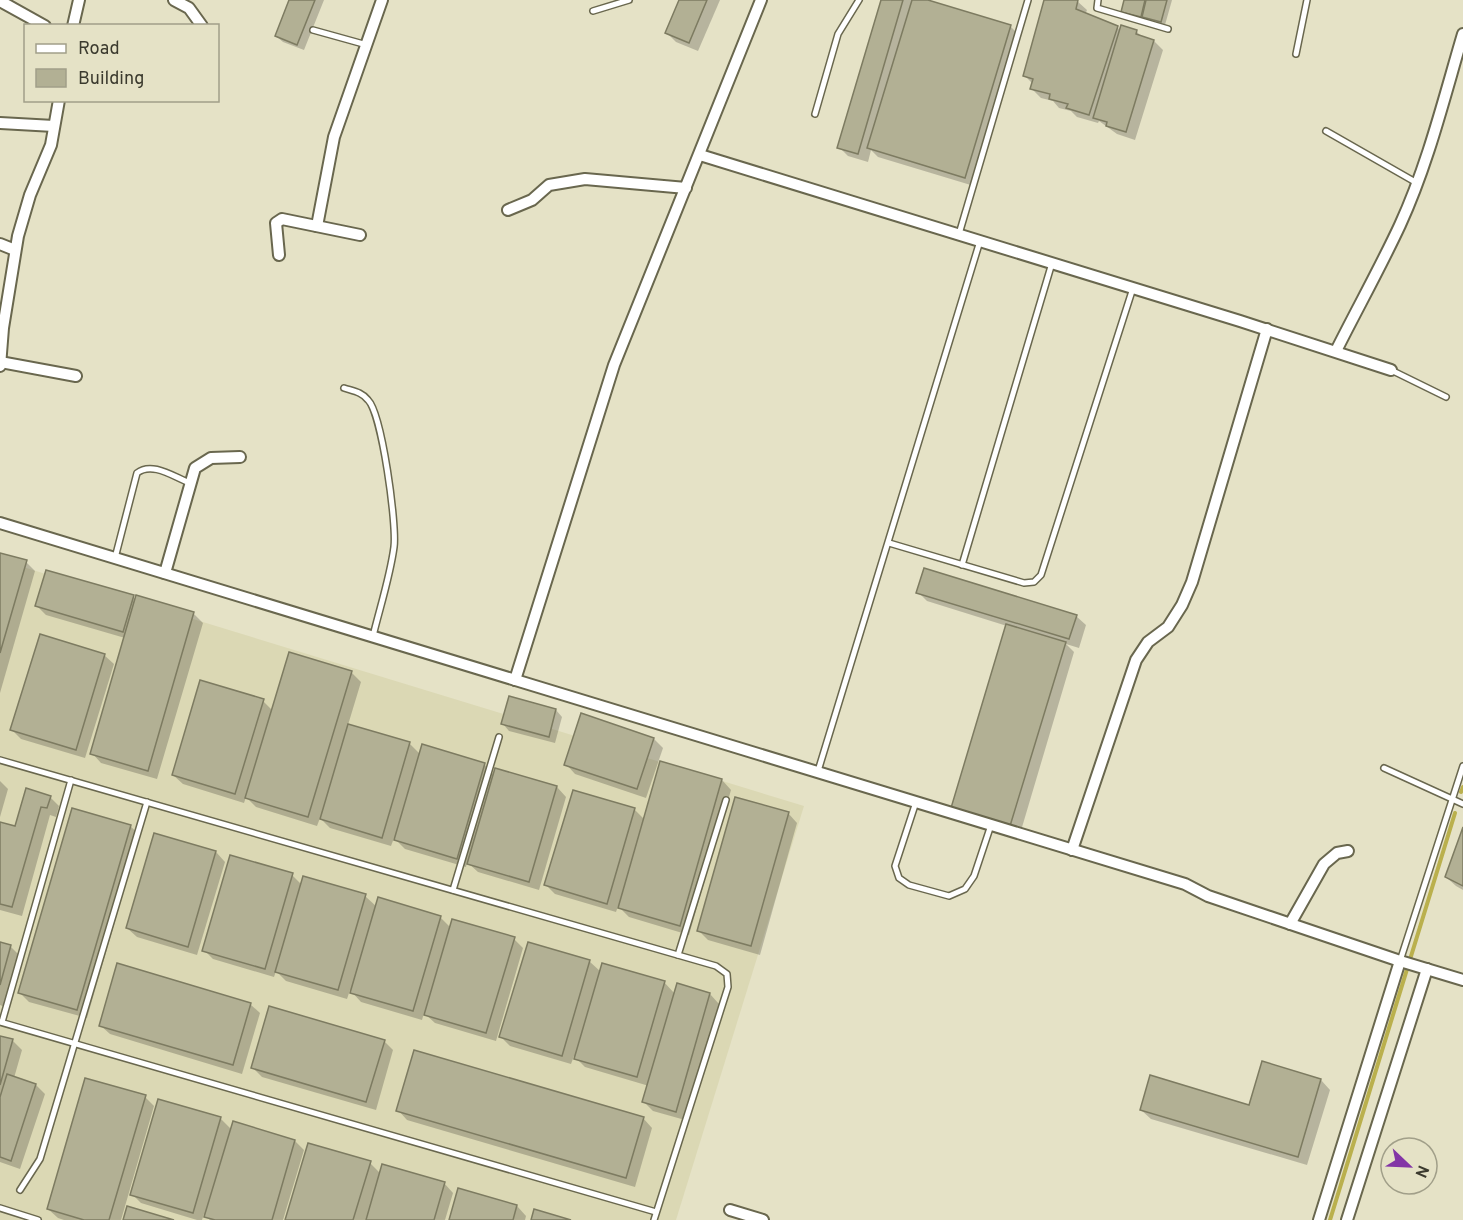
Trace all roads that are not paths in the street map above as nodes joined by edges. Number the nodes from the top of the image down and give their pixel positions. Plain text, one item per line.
1 (79, 0) edge
2 (174, 0) edge
3 (382, 0) edge
4 (629, 0) edge
5 (761, 0) edge
6 (859, 0) edge
7 (1028, 0) edge
8 (1098, 0) edge
9 (1307, 0) edge
10 (0, 1) edge
11 (593, 11) dead end
12 (41, 24) edge
13 (73, 24) edge
14 (201, 24) edge
15 (1168, 29) dead end
16 (313, 30) dead end
17 (1463, 34) edge
18 (367, 45) junction
19 (1296, 54) dead end
20 (59, 102) edge
21 (815, 114) dead end
22 (0, 123) edge
23 (54, 126) junction
24 (1326, 130) dead end
25 (700, 155) junction
26 (1417, 183) junction
27 (686, 188) junction
28 (508, 210) dead end
29 (317, 226) junction
30 (959, 234) junction
31 (360, 235) dead end
32 (980, 241) junction
33 (0, 244) edge
34 (15, 250) junction
35 (279, 255) dead end
36 (1052, 263) junction
37 (1133, 288) junction
38 (1268, 329) junction
39 (1336, 351) junction
40 (0, 362) edge
41 (0, 366) edge
42 (1391, 370) joint
43 (76, 376) dead end
44 (344, 388) dead end
45 (1446, 397) dead end
46 (240, 457) dead end
47 (190, 484) junction
48 (0, 523) edge
49 (889, 543) junction
50 (115, 558) junction
51 (962, 565) junction
52 (165, 573) junction
53 (373, 636) junction
54 (515, 680) junction
55 (499, 737) dead end
56 (0, 760) edge
57 (1463, 766) edge
58 (1384, 768) dead end
59 (818, 771) junction
60 (71, 780) junction
61 (1453, 798) junction
62 (726, 800) dead end
63 (147, 802) junction
64 (916, 802) junction
65 (1463, 804) edge
66 (991, 825) junction
67 (1072, 850) junction
68 (1348, 851) dead end
69 (453, 890) junction
70 (1290, 924) junction
71 (678, 955) junction
72 (1402, 962) junction
73 (1425, 968) junction
74 (1463, 980) edge
75 (1, 1022) edge
76 (76, 1042) junction
77 (20, 1190) dead end
78 (0, 1208) edge
79 (730, 1210) dead end
80 (656, 1212) junction
81 (38, 1220) edge
82 (654, 1220) edge
83 (763, 1220) edge
84 (1319, 1220) edge
85 (1347, 1220) edge

1 - 13 street
2 - 14 street
3 - 18 street
4 - 11 lane
5 - 25 street
6 - 21 lane
7 - 30 lane
8 - 15 lane
9 - 19 lane
10 - 12 street
16 - 18 lane
17 - 26 street
18 - 29 street
20 - 23 street
22 - 23 street
23 - 34 street
24 - 26 lane
25 - 27 street
25 - 30 street
26 - 39 street
27 - 28 street
27 - 54 street
29 - 31 street
29 - 35 street
30 - 32 street
32 - 36 street
32 - 49 lane
33 - 34 street
34 - 40 street
36 - 37 street
36 - 51 lane
37 - 38 street
37 - 51 lane
38 - 39 street
38 - 67 street
39 - 42 street
40 - 41 street
40 - 43 street
42 - 45 lane
44 - 53 lane
46 - 47 street
47 - 50 lane
47 - 52 street
48 - 50 street
49 - 51 lane
49 - 59 lane
50 - 52 street
52 - 53 street
53 - 54 street
54 - 59 street
55 - 69 lane
56 - 60 lane
57 - 61 lane
58 - 61 lane
59 - 64 street
60 - 63 lane
60 - 75 lane
61 - 65 lane
61 - 72 lane
62 - 71 lane
63 - 69 lane
63 - 76 lane
64 - 66 street
64 - 66 lane
66 - 67 street
67 - 70 street
68 - 70 street
69 - 71 lane
70 - 72 street
71 - 80 lane
72 - 73 street
72 - 84 street
73 - 74 street
73 - 85 street
75 - 76 lane
76 - 77 lane
76 - 80 lane
78 - 81 lane
79 - 83 street
80 - 82 lane

